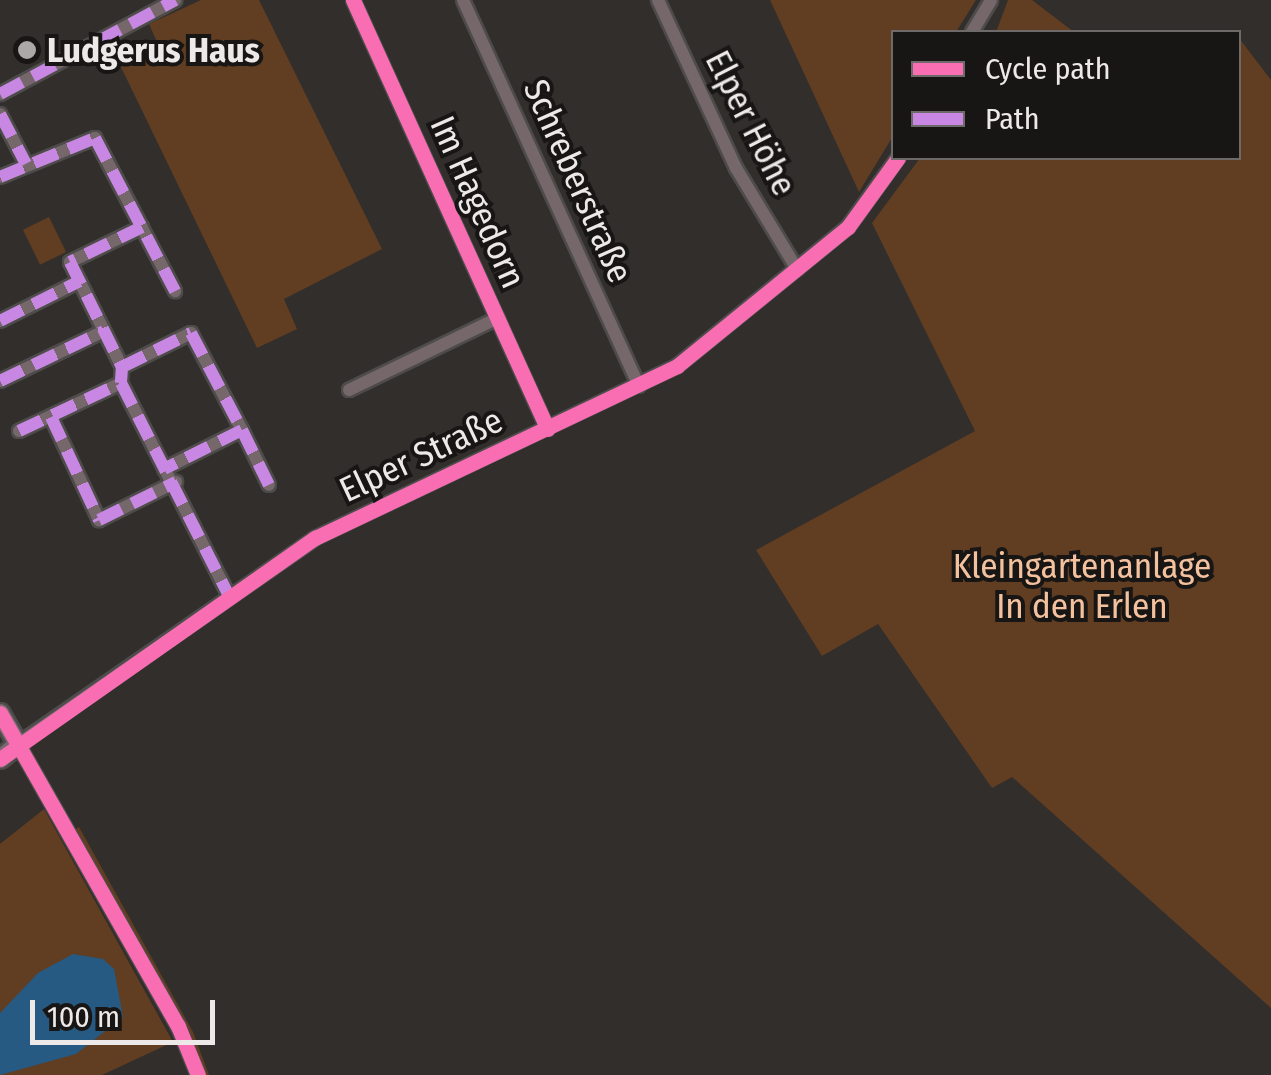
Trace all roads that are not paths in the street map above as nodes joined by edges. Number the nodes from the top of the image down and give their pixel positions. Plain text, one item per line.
1 (175, 0) edge
2 (353, 0) edge
3 (463, 0) edge
4 (658, 0) edge
5 (991, 0) edge
6 (973, 30) edge
7 (0, 94) edge
8 (0, 114) edge
9 (897, 160) edge
10 (26, 164) junction
11 (0, 177) edge
12 (142, 227) junction
13 (797, 269) junction
14 (80, 281) junction
15 (175, 292) dead end
16 (498, 318) junction
17 (0, 321) edge
18 (104, 331) junction
19 (122, 367) junction
20 (0, 380) edge
21 (121, 383) junction
22 (639, 386) junction
23 (349, 390) dead end
24 (50, 417) junction
25 (548, 429) junction
26 (242, 430) junction
27 (19, 432) dead end
28 (164, 469) junction
29 (176, 482) junction
30 (269, 485) dead end
31 (230, 596) junction
32 (0, 712) edge
33 (18, 744) junction
34 (0, 758) edge
35 (198, 1075) edge

1 - 7 street
2 - 16 street, Im Hagedorn
3 - 22 street, Schreberstraße
4 - 13 street, Elper Höhe
5 - 6 street
8 - 10 street
9 - 13 street, Elper Straße
10 - 11 street
10 - 12 street
12 - 14 street
12 - 15 street
13 - 22 street, Elper Straße
14 - 17 street
14 - 18 street
16 - 23 street, Im Hagedorn
16 - 25 street, Im Hagedorn
18 - 19 street
18 - 20 street
19 - 21 street
19 - 26 street
21 - 24 street
21 - 28 street
22 - 25 street, Elper Straße
24 - 27 street
24 - 29 street
25 - 31 street, Elper Straße
26 - 28 street
26 - 30 street
28 - 29 street
29 - 31 street
31 - 33 street, Elper Straße
32 - 33 street
33 - 34 street, Elper Straße
33 - 35 street

